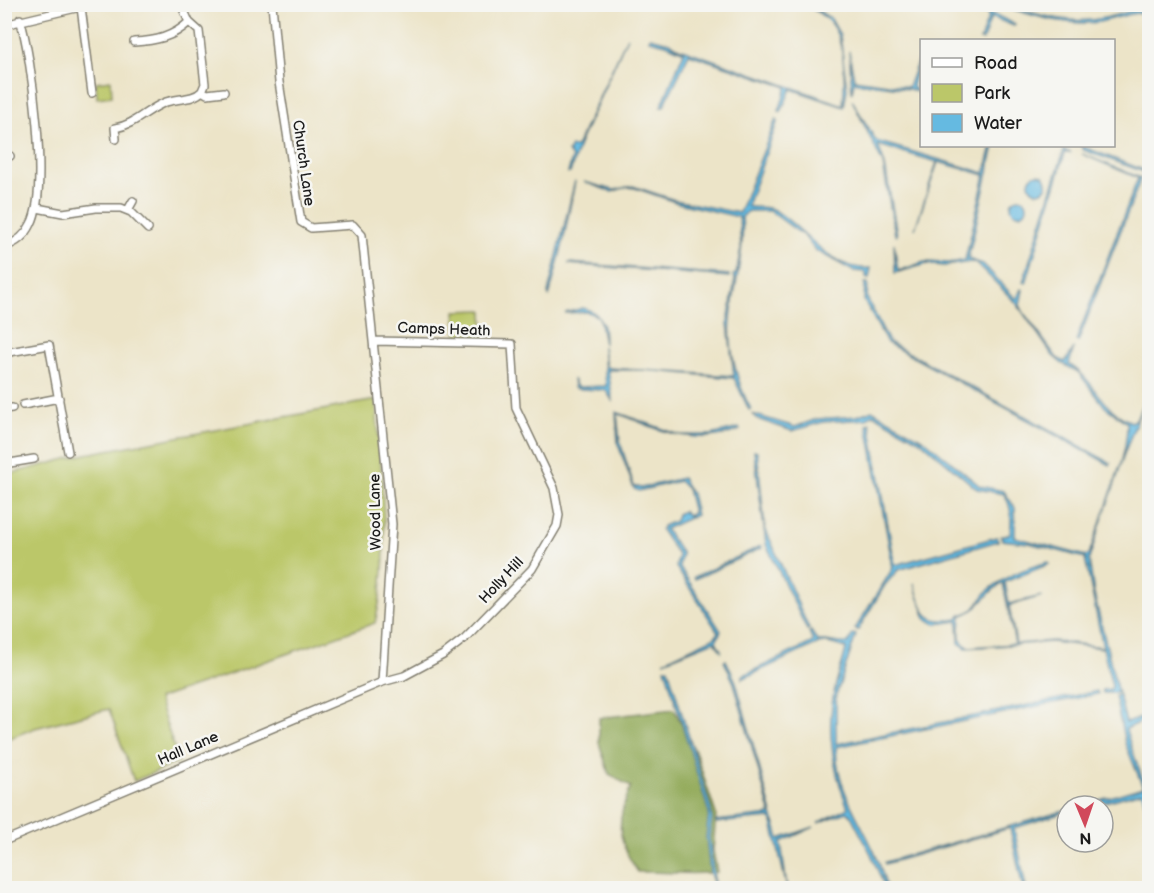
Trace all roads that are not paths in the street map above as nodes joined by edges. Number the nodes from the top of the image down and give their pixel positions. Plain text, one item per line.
1 (93, 4) edge
2 (181, 4) edge
3 (272, 4) edge
4 (81, 7) junction
5 (56, 8) edge
6 (20, 19) junction
7 (189, 22) junction
8 (4, 24) edge
9 (134, 42) dead end
10 (202, 91) junction
11 (225, 92) dead end
12 (92, 93) dead end
13 (116, 139) dead end
14 (133, 201) dead end
15 (37, 208) junction
16 (128, 210) junction
17 (148, 228) dead end
18 (4, 248) edge
19 (375, 341) junction
20 (512, 344) joint
21 (4, 352) edge
22 (59, 398) junction
23 (23, 405) dead end
24 (68, 452) dead end
25 (34, 459) dead end
26 (4, 464) edge
27 (382, 682) junction
28 (4, 841) edge

1 - 4 street
2 - 7 street
3 - 19 street, Church Lane
4 - 5 street
4 - 12 street
5 - 6 street
6 - 8 street
6 - 15 street
7 - 9 street
7 - 10 street
10 - 11 street
10 - 13 street
14 - 16 street
15 - 16 street
15 - 18 street
16 - 17 street
19 - 20 street, Camps Heath
19 - 27 street, Wood Lane
20 - 27 street, Holly Hill
21 - 22 street
22 - 23 street
22 - 24 street
25 - 26 street
27 - 28 street, Hall Lane

